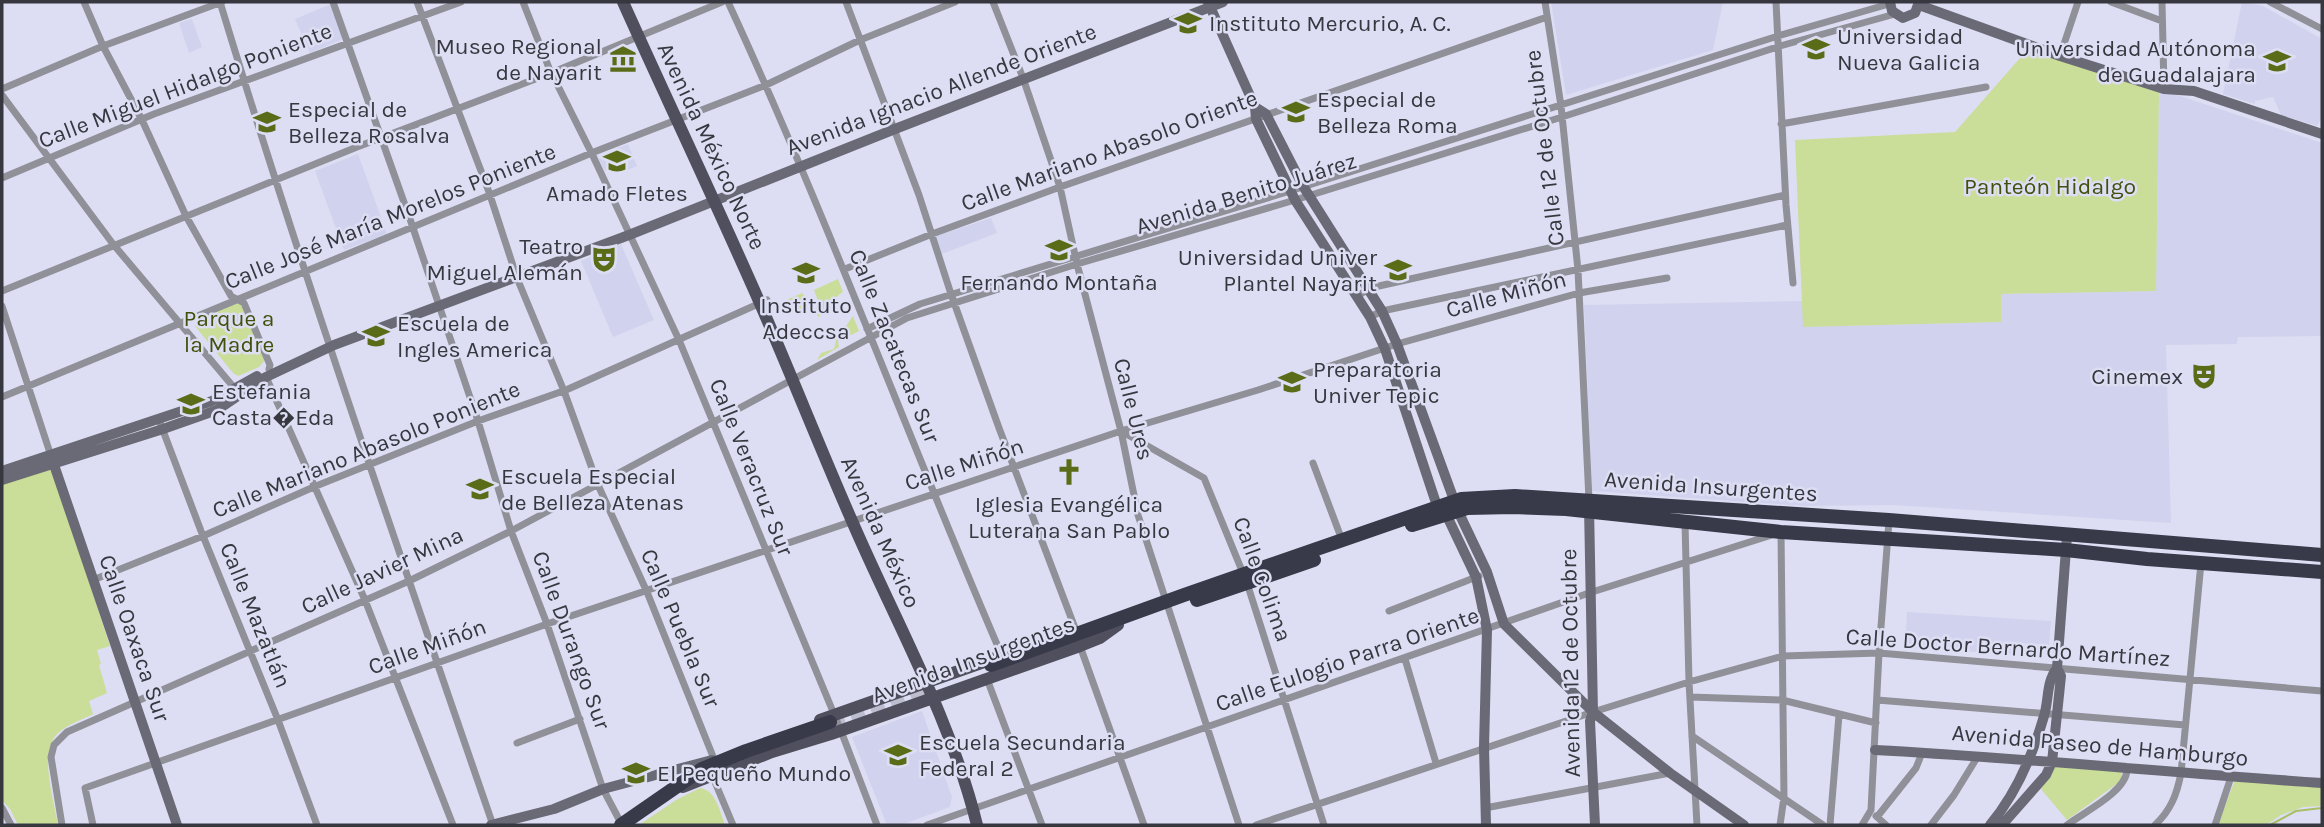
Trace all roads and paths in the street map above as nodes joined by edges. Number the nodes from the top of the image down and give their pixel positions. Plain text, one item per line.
1 (84, 2) edge
2 (221, 2) edge
3 (333, 2) edge
4 (417, 2) edge
5 (461, 2) edge
6 (523, 2) edge
7 (623, 2) edge
8 (722, 2) edge
9 (728, 2) edge
10 (846, 2) edge
11 (955, 2) edge
12 (993, 2) edge
13 (1223, 2) edge
14 (1545, 2) edge
15 (1776, 2) edge
16 (2078, 2) edge
17 (2111, 2) edge
18 (2162, 2) edge
19 (2270, 2) edge
20 (1209, 4) edge
21 (1919, 4) edge
22 (1891, 7) edge
23 (422, 17) junction
24 (1548, 17) junction
25 (2162, 21) junction
26 (2322, 29) edge
27 (638, 36) junction
28 (1778, 36) junction
29 (860, 40) junction
30 (348, 42) junction
31 (103, 46) junction
32 (1780, 46) junction
33 (2060, 56) junction
34 (551, 73) junction
35 (1023, 78) junction
36 (244, 82) junction
37 (766, 85) junction
38 (1986, 87) dead end
39 (2, 89) edge
40 (2164, 89) junction
41 (2, 95) edge
42 (1561, 106) junction
43 (456, 108) junction
44 (1261, 117) junction
45 (1562, 117) junction
46 (676, 119) junction
47 (142, 120) junction
48 (1781, 124) junction
49 (895, 129) junction
50 (2322, 134) edge
51 (382, 138) junction
52 (591, 153) junction
53 (49, 159) junction
54 (800, 167) junction
55 (2, 178) edge
56 (275, 181) junction
57 (1060, 187) junction
58 (1306, 190) junction
59 (1293, 195) junction
60 (1786, 195) junction
61 (490, 196) junction
62 (714, 200) junction
63 (186, 216) junction
64 (1787, 225) junction
65 (413, 227) junction
66 (932, 234) junction
67 (629, 235) junction
68 (1575, 241) junction
69 (113, 244) junction
70 (1075, 255) junction
71 (1077, 264) junction
72 (845, 269) junction
73 (1578, 270) junction
74 (304, 271) junction
75 (517, 278) junction
76 (1667, 278) dead end
77 (1793, 283) dead end
78 (1368, 289) junction
79 (2, 291) edge
80 (1579, 293) junction
81 (951, 294) junction
82 (1356, 297) junction
83 (237, 300) junction
84 (763, 304) junction
85 (955, 304) junction
86 (2, 306) edge
87 (439, 307) junction
88 (1382, 311) junction
89 (1370, 317) junction
90 (180, 322) junction
91 (868, 333) junction
92 (679, 340) junction
93 (1397, 344) junction
94 (330, 347) junction
95 (1385, 349) junction
96 (267, 373) junction
97 (794, 381) junction
98 (28, 386) junction
99 (237, 391) junction
100 (564, 391) junction
101 (2, 397) edge
102 (478, 421) junction
103 (713, 423) junction
104 (161, 425) junction
105 (1121, 431) junction
106 (52, 460) junction
107 (1313, 463) dead end
108 (370, 466) junction
109 (1015, 468) junction
110 (2, 471) edge
111 (2, 480) edge
112 (598, 485) junction
113 (316, 486) junction
114 (934, 493) junction
115 (1589, 507) junction
116 (1449, 508) junction
117 (1889, 520) junction
118 (852, 522) junction
119 (1685, 523) junction
120 (512, 531) junction
121 (1781, 532) junction
122 (203, 536) junction
123 (1342, 540) junction
124 (1887, 540) junction
125 (2067, 543) junction
126 (2262, 550) junction
127 (765, 551) junction
128 (2322, 555) edge
129 (2176, 560) junction
130 (1686, 562) junction
131 (2201, 563) junction
132 (2261, 567) junction
133 (2322, 572) edge
134 (1481, 575) junction
135 (1245, 579) junction
136 (93, 580) junction
137 (409, 581) junction
138 (648, 592) junction
139 (1589, 593) junction
140 (365, 600) junction
141 (1167, 605) junction
142 (1389, 611) dead end
143 (1117, 623) junction
144 (547, 624) junction
145 (1504, 624) junction
146 (1075, 628) junction
147 (1488, 630) junction
148 (1080, 646) junction
149 (251, 651) junction
150 (1879, 653) junction
151 (1783, 656) junction
152 (1405, 659) junction
153 (438, 663) junction
154 (2057, 668) junction
155 (989, 670) junction
156 (397, 678) junction
157 (2190, 679) junction
158 (925, 682) junction
159 (1689, 682) junction
160 (2322, 691) edge
161 (1690, 697) junction
162 (932, 699) junction
163 (1285, 700) junction
164 (1782, 700) junction
165 (1877, 700) junction
166 (134, 702) junction
167 (1593, 712) junction
168 (1839, 715) junction
169 (2045, 715) junction
170 (2058, 715) junction
171 (580, 719) junction
172 (278, 720) junction
173 (1876, 723) junction
174 (834, 724) junction
175 (2185, 725) junction
176 (1209, 727) junction
177 (1692, 736) junction
178 (517, 743) dead end
179 (1484, 747) junction
180 (1875, 750) junction
181 (1922, 753) junction
182 (1979, 756) junction
183 (1121, 758) junction
184 (715, 759) junction
185 (2028, 760) junction
186 (156, 762) junction
187 (2052, 762) junction
188 (1436, 763) junction
189 (2127, 770) junction
190 (1670, 773) junction
191 (2181, 773) junction
192 (712, 775) junction
193 (2231, 777) junction
194 (2322, 783) edge
195 (1030, 788) junction
196 (1593, 788) junction
197 (604, 789) junction
198 (1695, 790) junction
199 (1784, 797) junction
200 (1317, 804) junction
201 (2, 808) edge
202 (973, 808) junction
203 (1485, 808) junction
204 (1871, 810) junction
205 (1877, 817) junction
206 (1996, 824) edge
207 (11, 825) edge
208 (62, 825) edge
209 (93, 825) edge
210 (177, 825) edge
211 (317, 825) edge
212 (453, 825) edge
213 (492, 825) edge
214 (622, 825) edge
215 (733, 825) edge
216 (877, 825) edge
217 (927, 825) edge
218 (966, 825) edge
219 (976, 825) edge
220 (1042, 825) edge
221 (1144, 825) edge
222 (1239, 825) edge
223 (1256, 825) edge
224 (1324, 825) edge
225 (1486, 825) edge
226 (1595, 825) edge
227 (1697, 825) edge
228 (1744, 825) edge
229 (1780, 825) edge
230 (1823, 825) edge
231 (1830, 825) edge
232 (1862, 825) edge
233 (1886, 825) edge
234 (1931, 825) edge
235 (2067, 825) edge
236 (2155, 825) edge
237 (2215, 825) edge

1 - 31 street
2 - 31 street
2 - 36 street
3 - 30 street, Calle Durango Sur
4 - 23 street, Calle Puebla Sur
5 - 23 street, Calle Miguel Hidalgo Poniente
6 - 34 street, Calle Veracruz Sur
7 - 27 main road, Avenida México Norte
8 - 27 street
9 - 37 street, Calle Zacatecas Sur
10 - 29 street
11 - 29 street, Calle José María Morelos Poniente
12 - 35 street, Calle Ures
13 - 20 main road, Avenida Ignacio Allende Oriente
14 - 24 street, Calle 12 de Octubre
15 - 28 street
16 - 33 street
17 - 25 street
18 - 25 street
19 - 26 street
20 - 35 main road, Avenida Ignacio Allende Oriente
20 - 44 main road
21 - 22 main road
21 - 33 main road
22 - 28 street, Avenida Benito Juárez
22 - 32 street, Avenida Benito Juárez
23 - 30 street, Calle Miguel Hidalgo Poniente
23 - 43 street, Calle Puebla Sur
24 - 42 street, Calle 12 de Octubre
24 - 44 street, Calle Mariano Abasolo Oriente
25 - 40 street
27 - 34 street
27 - 46 main road, Avenida México Norte
28 - 32 street
28 - 42 street, Avenida Benito Juárez
29 - 37 street, Calle José María Morelos Poniente
29 - 49 street
30 - 36 street, Calle Miguel Hidalgo Poniente
30 - 51 street, Calle Durango Sur
31 - 39 street
31 - 47 street
32 - 45 street, Avenida Benito Juárez
32 - 48 street
33 - 40 main road
34 - 43 street
34 - 52 street, Calle Veracruz Sur
35 - 49 main road, Avenida Ignacio Allende Oriente
35 - 57 street, Calle Ures
36 - 47 street, Calle Miguel Hidalgo Poniente
36 - 56 street
37 - 46 street, Calle José María Morelos Poniente
37 - 54 street, Calle Zacatecas Sur
38 - 48 street
40 - 50 main road
41 - 53 street
42 - 45 street, Calle 12 de Octubre
42 - 58 street, Avenida Benito Juárez
43 - 51 street
43 - 61 street, Calle Puebla Sur
44 - 57 street, Calle Mariano Abasolo Oriente
44 - 58 main road
44 - 59 main road
45 - 58 street, Avenida Benito Juárez
45 - 68 street, Calle 12 de Octubre
46 - 52 street, Calle José María Morelos Poniente
46 - 62 main road, Avenida México Norte
47 - 53 street, Calle Miguel Hidalgo Poniente
47 - 63 street
48 - 60 street
49 - 54 main road, Avenida Ignacio Allende Oriente
49 - 66 street
51 - 56 street
51 - 65 street, Calle Durango Sur
52 - 61 street, Calle José María Morelos Poniente
52 - 67 street, Calle Veracruz Sur
53 - 55 street, Calle Miguel Hidalgo Poniente
53 - 69 street
54 - 62 main road, Avenida Ignacio Allende Oriente
54 - 72 street, Calle Zacatecas Sur
56 - 63 street
56 - 74 street
57 - 66 street, Calle Mariano Abasolo Oriente
57 - 70 street, Calle Ures
58 - 59 street, Avenida Benito Juárez
58 - 78 main road
59 - 70 street, Avenida Benito Juárez
59 - 71 street, Avenida Benito Juárez
59 - 82 main road
60 - 64 street
60 - 68 street
61 - 65 street, Calle José María Morelos Poniente
61 - 75 street, Calle Puebla Sur
62 - 67 main road, Avenida Ignacio Allende Oriente
62 - 84 main road, Avenida México Norte
63 - 69 street
63 - 83 street
64 - 73 street
64 - 77 street
65 - 74 street, Calle José María Morelos Poniente
65 - 87 street, Calle Durango Sur
66 - 72 street, Calle Mariano Abasolo Oriente
66 - 81 street
67 - 75 main road, Avenida Ignacio Allende Oriente
67 - 92 street, Calle Veracruz Sur
68 - 73 street, Calle 12 de Octubre
68 - 78 street
69 - 79 street
69 - 90 street
70 - 71 street, Calle Ures
70 - 81 street, Avenida Benito Juárez
71 - 85 street, Avenida Benito Juárez
71 - 105 street, Calle Ures
72 - 91 street, Calle Zacatecas Sur
73 - 80 street, Calle 12 de Octubre
73 - 88 street
74 - 83 street, Calle José María Morelos Poniente
74 - 94 street
75 - 87 main road, Avenida Ignacio Allende Oriente
75 - 100 street, Calle Puebla Sur
76 - 80 street, Calle Miñón
78 - 82 street
78 - 88 main road
80 - 93 street, Calle Miñón
80 - 115 street, Calle 12 de Octubre
81 - 85 street
81 - 91 street, Avenida Benito Juárez
82 - 89 main road
83 - 90 street, Calle José María Morelos Poniente
83 - 96 street
84 - 92 street, Calle Mariano Abasolo Poniente
84 - 97 main road, Avenida México Norte
85 - 91 street, Avenida Benito Juárez
85 - 109 street
86 - 98 street, Calle Oaxaca Sur
87 - 94 main road, Avenida Ignacio Allende Oriente
87 - 102 street, Calle Durango Sur
88 - 89 street
88 - 93 main road
89 - 95 main road
90 - 98 street, Calle José María Morelos Poniente
90 - 99 street
91 - 97 street, Calle Javier Mina
91 - 114 street, Calle Zacatecas Sur
92 - 100 street, Calle Mariano Abasolo Poniente
92 - 103 street, Calle Veracruz Sur
93 - 95 street, Calle Miñón
93 - 116 main road
94 - 96 main road, Avenida Ignacio Allende Oriente
94 - 108 street
95 - 105 street, Calle Miñón
95 - 116 main road
96 - 99 main road, Avenida Ignacio Allende Oriente
96 - 113 street
97 - 103 street, Calle Javier Mina
97 - 118 main road, Avenida México
98 - 101 street, Calle José María Morelos Poniente
98 - 106 street, Calle Oaxaca Sur
99 - 104 main road, Avenida Ignacio Allende Oriente
100 - 102 street, Calle Mariano Abasolo Poniente
100 - 112 street, Calle Puebla Sur
102 - 108 street, Calle Mariano Abasolo Poniente
102 - 120 street, Calle Durango Sur
103 - 112 street, Calle Javier Mina
103 - 127 street, Calle Veracruz Sur
104 - 106 main road, Avenida Ignacio Allende Oriente
104 - 122 street, Calle Mazatlán
105 - 109 street, Calle Miñón
105 - 135 street, Calle Colima
105 - 141 street, Calle Ures
106 - 110 main road
106 - 111 main road
106 - 136 main road, Calle Oaxaca Sur
107 - 123 street
108 - 113 street, Calle Mariano Abasolo Poniente
108 - 137 street
109 - 114 street, Calle Miñón
109 - 146 street
112 - 120 street, Calle Javier Mina
112 - 138 street, Calle Puebla Sur
113 - 122 street, Calle Mariano Abasolo Poniente
113 - 140 street
114 - 118 street, Calle Miñón
114 - 155 street, Calle Zacatecas Sur
115 - 116 highway, Avenida Insurgentes
115 - 117 highway, Avenida Insurgentes
115 - 119 highway, Avenida Insurgentes
115 - 139 main road, Avenida 12 de Octubre
116 - 123 highway, Avenida Insurgentes
116 - 134 main road
116 - 135 highway, Avenida Insurgentes
117 - 124 street
117 - 125 highway, Avenida Insurgentes
118 - 127 street, Calle Miñón
118 - 158 main road, Avenida México
119 - 121 highway, Avenida Insurgentes
119 - 130 street
120 - 137 street, Calle Javier Mina
120 - 144 street, Calle Durango Sur
121 - 124 highway, Avenida Insurgentes
121 - 130 street, Calle Eulogio Parra Oriente
121 - 151 street
122 - 136 street, Calle Mariano Abasolo Poniente
122 - 149 street, Calle Mazatlán
123 - 135 highway, Avenida Insurgentes
124 - 125 highway, Avenida Insurgentes
124 - 150 street
125 - 126 highway, Avenida Insurgentes
125 - 129 highway, Avenida Insurgentes
125 - 154 main road
126 - 128 highway, Avenida Insurgentes
126 - 129 highway
126 - 132 highway
127 - 138 street, Calle Miñón
127 - 174 street, Calle Veracruz Sur
129 - 131 highway, Avenida Insurgentes
130 - 139 street, Calle Eulogio Parra Oriente
130 - 159 street
131 - 132 highway, Avenida Insurgentes
131 - 157 street
132 - 133 highway, Avenida Insurgentes
134 - 142 street
134 - 145 main road
134 - 147 main road
135 - 141 highway, Avenida Insurgentes
135 - 163 street, Calle Colima
136 - 166 main road, Calle Oaxaca Sur
137 - 140 street, Calle Javier Mina
137 - 153 street
138 - 144 street, Calle Miñón
138 - 184 street, Calle Puebla Sur
139 - 145 street, Calle Eulogio Parra Oriente
139 - 167 main road, Avenida 12 de Octubre
140 - 149 street, Calle Javier Mina
140 - 156 street
141 - 143 highway, Avenida Insurgentes
141 - 176 street, Calle Ures
143 - 146 main road, Avenida Insurgentes
143 - 148 main road, Avenida Insurgentes
143 - 155 highway, Avenida Insurgentes
144 - 153 street, Calle Miñón
144 - 171 street, Calle Durango Sur
145 - 147 street, Calle Eulogio Parra Oriente
145 - 167 main road
146 - 155 main road, Avenida Insurgentes
147 - 152 street, Calle Eulogio Parra Oriente
147 - 179 main road
148 - 155 main road, Avenida Insurgentes
148 - 183 street
149 - 166 street, Calle Javier Mina
149 - 172 street, Calle Mazatlán
150 - 151 street, Calle Doctor Bernardo Martínez
150 - 154 street, Calle Doctor Bernardo Martínez
150 - 165 street
151 - 159 street, Calle Doctor Bernardo Martínez
151 - 164 street
152 - 163 street, Calle Eulogio Parra Oriente
152 - 188 street
153 - 156 street, Calle Miñón
153 - 213 street
154 - 157 street, Calle Doctor Bernardo Martínez
154 - 169 main road
154 - 170 main road
155 - 158 main road
155 - 162 main road, Avenida Insurgentes
155 - 195 street, Calle Zacatecas Sur
156 - 172 street, Calle Miñón
156 - 212 street
157 - 160 street, Calle Doctor Bernardo Martínez
157 - 175 street
158 - 162 main road, Avenida México
158 - 174 main road
159 - 161 street
159 - 167 street, Calle Doctor Bernardo Martínez
161 - 164 street
161 - 177 street
162 - 174 main road, Avenida Insurgentes
162 - 202 main road, Avenida México
163 - 176 street, Calle Eulogio Parra Oriente
163 - 200 street, Calle Colima
164 - 168 street
164 - 199 street
165 - 169 street
165 - 173 street
166 - 186 main road, Calle Oaxaca Sur
166 - 208 street, Calle Javier Mina
167 - 179 street, Calle Doctor Bernardo Martínez
167 - 190 main road
167 - 196 main road, Avenida 12 de Octubre
168 - 173 street
168 - 231 street
169 - 170 street
169 - 185 main road
170 - 175 street
170 - 187 main road
171 - 178 street
171 - 197 street, Calle Durango Sur
172 - 186 street, Calle Miñón
172 - 211 street, Calle Mazatlán
173 - 180 street
174 - 184 main road
174 - 192 main road
174 - 214 highway
174 - 216 street, Calle Veracruz Sur
175 - 191 street
176 - 183 street, Calle Eulogio Parra Oriente
176 - 222 street, Calle Ures
177 - 198 street
177 - 199 street
179 - 188 street, Calle Doctor Bernardo Martínez
179 - 203 main road
180 - 181 main road, Avenida Paseo de Hamburgo
180 - 204 street
181 - 182 main road, Avenida Paseo de Hamburgo
181 - 205 street
182 - 185 main road, Avenida Paseo de Hamburgo
182 - 234 street
183 - 195 street, Calle Eulogio Parra Oriente
183 - 221 street
184 - 197 main road
185 - 187 main road, Avenida Paseo de Hamburgo
185 - 206 main road
186 - 209 street, Calle Miñón
186 - 210 main road, Calle Oaxaca Sur
187 - 189 main road, Avenida Paseo de Hamburgo
187 - 206 main road
188 - 200 street, Calle Doctor Bernardo Martínez
189 - 191 main road, Avenida Paseo de Hamburgo
189 - 235 street
190 - 196 street
190 - 198 main road
191 - 193 main road, Avenida Paseo de Hamburgo
191 - 236 street
192 - 214 main road
192 - 215 street
193 - 194 main road, Avenida Paseo de Hamburgo
193 - 237 street
195 - 202 street, Calle Eulogio Parra Oriente
195 - 220 street, Calle Zacatecas Sur
196 - 203 street
196 - 226 main road, Avenida 12 de Octubre
197 - 213 main road
197 - 214 street, Calle Durango Sur
198 - 227 street
198 - 228 main road
199 - 229 street
199 - 230 street
200 - 223 street, Calle Doctor Bernardo Martínez
200 - 224 street, Calle Colima
201 - 207 street
202 - 217 street, Calle Eulogio Parra Oriente
202 - 218 main road
202 - 219 main road, Avenida México
203 - 225 main road
204 - 205 street
204 - 232 street
205 - 233 street

